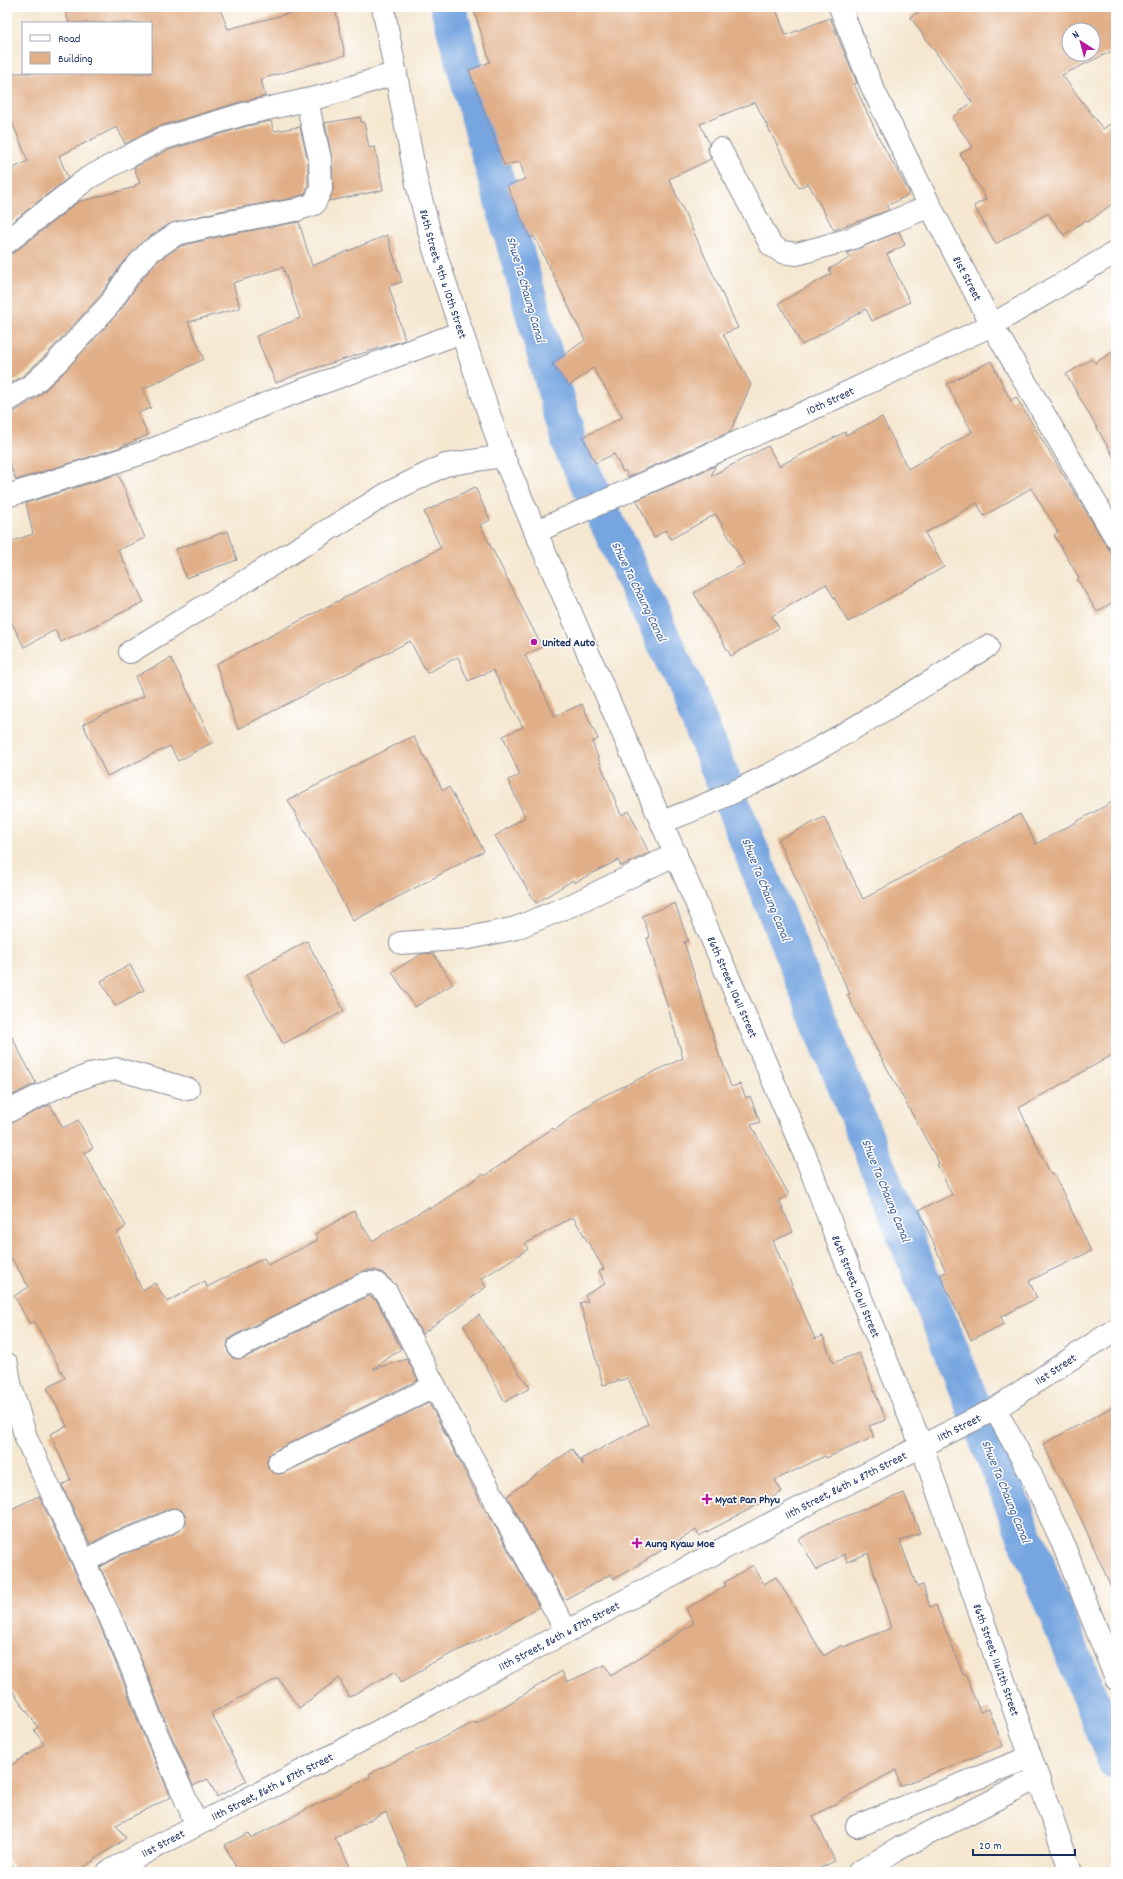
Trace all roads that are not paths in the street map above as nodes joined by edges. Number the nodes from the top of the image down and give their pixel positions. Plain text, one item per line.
1 (383, 7) edge
2 (840, 7) edge
3 (396, 73) junction
4 (308, 100) junction
5 (720, 149) dead end
6 (930, 206) junction
7 (7, 242) edge
8 (1116, 252) edge
9 (992, 325) junction
10 (462, 332) junction
11 (7, 401) edge
12 (503, 456) junction
13 (7, 496) edge
14 (535, 532) junction
15 (1116, 538) edge
16 (988, 646) dead end
17 (130, 652) dead end
18 (662, 822) junction
19 (676, 854) junction
20 (401, 944) dead end
21 (188, 1089) dead end
22 (7, 1112) edge
23 (1116, 1329) edge
24 (239, 1347) dead end
25 (7, 1364) edge
26 (435, 1386) junction
27 (995, 1409) junction
28 (922, 1447) junction
29 (279, 1462) dead end
30 (174, 1520) dead end
31 (84, 1562) junction
32 (567, 1632) junction
33 (1116, 1679) edge
34 (1030, 1757) junction
35 (1037, 1778) junction
36 (197, 1824) junction
37 (857, 1826) dead end
38 (108, 1872) edge
39 (859, 1872) edge
40 (1071, 1872) edge

1 - 3 street, 86th Street, 9th & 10th Street
2 - 6 street, 81st Street
3 - 4 street
3 - 10 street, 86th Street, 9th & 10th Street
4 - 7 street
4 - 11 street
5 - 6 street
6 - 9 street, 81st Street
8 - 9 street, 10th Street
9 - 14 street, 10th Street
9 - 15 street, 81st Street
10 - 12 street, 86th Street, 9th & 10th Street
10 - 13 street
12 - 14 street, 86th Street, 9th & 10th Street
12 - 17 street
14 - 18 street, 86th Street, 10&11 Street
16 - 18 street
18 - 19 street, 86th Street, 10&11 Street
19 - 20 street
19 - 28 street, 86th Street, 10&11 Street
21 - 22 street
23 - 27 street, 11st Street
24 - 26 street
25 - 31 street
26 - 29 street
26 - 32 street
27 - 28 street, 11th Street
27 - 33 street
28 - 32 street, 11th Street, 86th & 87th Street
28 - 34 street, 86th Street, 11&12th Street
30 - 31 street
31 - 36 street
32 - 36 street, 11th Street, 86th & 87th Street
34 - 35 street, 86th Street, 11&12th Street
34 - 37 street
35 - 39 street
35 - 40 street, 86th Street, 11&12th Street
36 - 38 street, 11st Street

